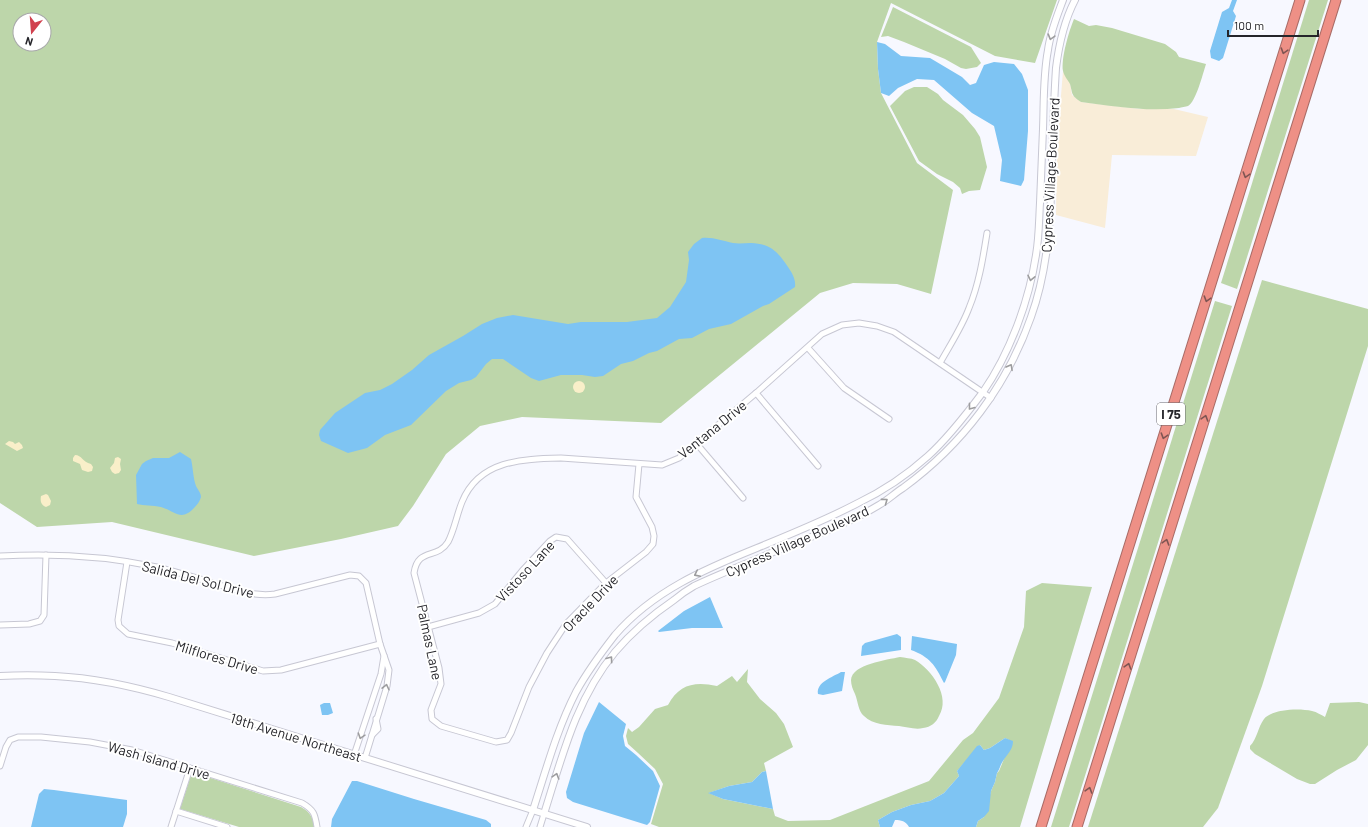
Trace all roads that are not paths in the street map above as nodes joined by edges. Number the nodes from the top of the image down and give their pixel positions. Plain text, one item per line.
1 (1063, 0) edge
2 (1075, 0) edge
3 (1300, 0) edge
4 (1336, 0) edge
5 (988, 233) dead end
6 (808, 348) junction
7 (940, 363) junction
8 (983, 392) junction
9 (756, 393) junction
10 (991, 398) junction
11 (889, 419) dead end
12 (696, 444) junction
13 (639, 464) junction
14 (818, 466) dead end
15 (743, 498) dead end
16 (46, 555) junction
17 (0, 556) edge
18 (128, 562) junction
19 (416, 565) joint
20 (606, 583) junction
21 (0, 625) edge
22 (428, 627) junction
23 (380, 644) junction
24 (384, 655) junction
25 (0, 676) edge
26 (371, 705) junction
27 (380, 708) junction
28 (367, 716) junction
29 (376, 719) junction
30 (476, 736) joint
31 (354, 755) junction
32 (365, 758) junction
33 (0, 766) edge
34 (190, 768) junction
35 (534, 810) junction
36 (176, 811) junction
37 (544, 814) junction
38 (171, 827) edge
39 (227, 827) edge
40 (317, 827) edge
41 (526, 827) edge
42 (540, 827) edge
43 (587, 827) edge
44 (1041, 827) edge
45 (1077, 827) edge

1 -> 8 street, Cypress Village Boulevard
10 -> 2 street, Cypress Village Boulevard
3 -> 44 highway, I 75
45 -> 4 highway, I 75
5 - 7 street
6 - 7 street, Ventana Drive
6 - 9 street, Ventana Drive
6 - 11 street
7 - 8 street, Ventana Drive
8 - 10 street, Ventana Drive
8 -> 35 street, Cypress Village Boulevard
9 - 12 street, Ventana Drive
9 - 14 street
37 -> 10 street, Cypress Village Boulevard
12 - 13 street, Ventana Drive
12 - 15 street
13 - 19 street, Ventana Drive
13 - 20 street, Oracle Drive
16 - 17 street, Salida Del Sol Drive
16 - 18 street, Salida Del Sol Drive
16 - 21 street
18 - 23 street, Salida Del Sol Drive
18 - 23 street, Milflores Drive
19 - 22 street, Palmas Lane
20 - 22 street, Vistoso Lane
20 - 30 street, Oracle Drive
22 - 30 street, Palmas Lane
23 - 24 street, Salida Del Sol Drive
24 - 26 street, Salida Del Sol Drive
27 -> 24 street, Salida Del Sol Drive
25 - 31 street, 19th Avenue Northeast
26 - 27 street
26 - 28 street, Salida Del Sol Drive
27 - 29 street, Salida Del Sol Drive
28 - 29 street
28 -> 31 street, Salida Del Sol Drive
29 - 32 street, Salida Del Sol Drive
31 - 32 street, 19th Avenue Northeast
32 - 35 street, 19th Avenue Northeast
33 - 34 street, Wash Island Drive
34 - 36 street
34 - 40 street, Wash Island Drive
35 - 37 street, 19th Avenue Northeast
35 - 41 street
36 - 38 street
36 - 39 street
37 - 42 street
37 - 43 street, 19th Avenue Northeast

